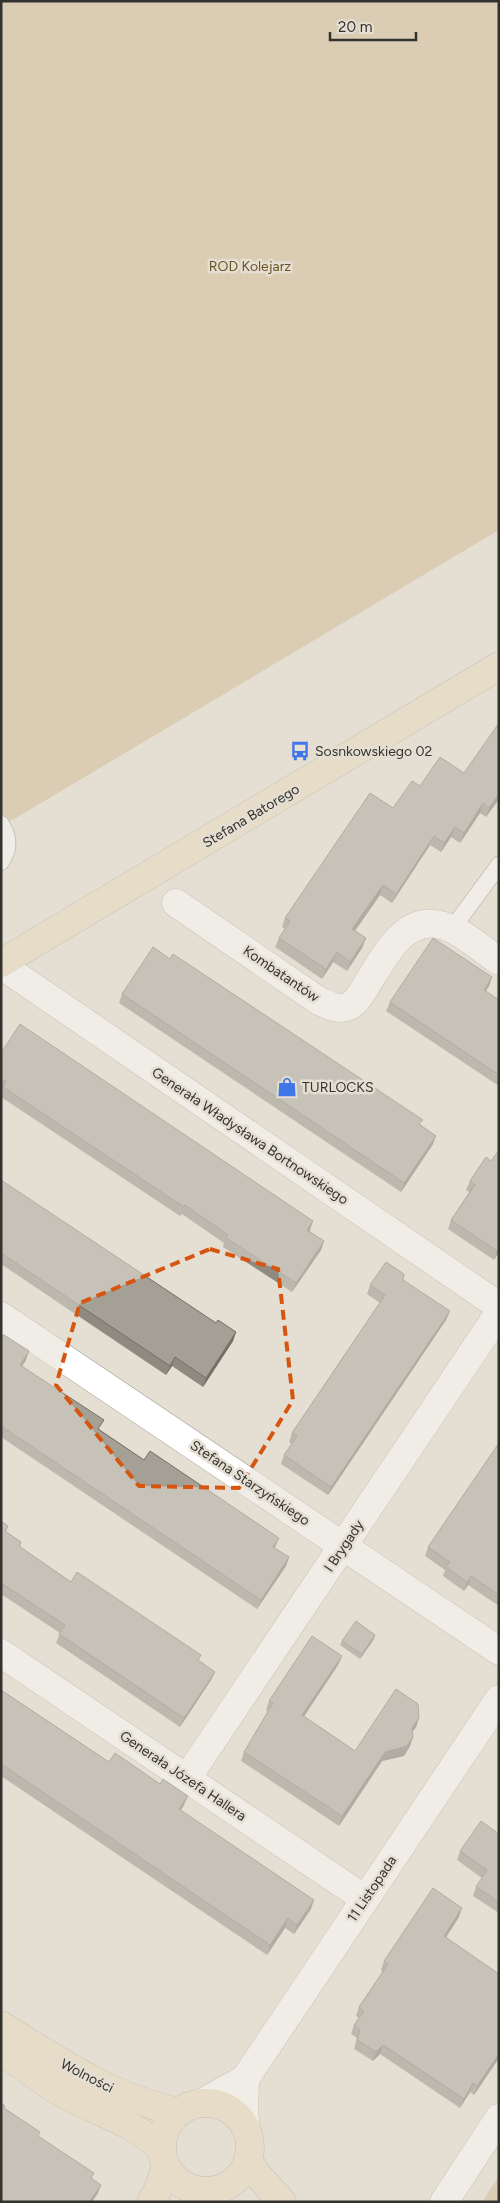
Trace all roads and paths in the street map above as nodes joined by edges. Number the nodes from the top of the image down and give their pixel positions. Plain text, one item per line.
1 (499, 666) edge
2 (1, 824) edge
3 (1, 862) edge
4 (499, 865) edge
5 (176, 903) dead end
6 (452, 930) junction
7 (2, 961) edge
8 (499, 961) edge
9 (499, 1306) edge
10 (499, 1313) edge
11 (1, 1316) edge
12 (344, 1546) junction
13 (499, 1651) edge
14 (1, 1653) edge
15 (499, 1699) edge
16 (187, 1778) junction
17 (365, 1899) junction
18 (1, 2025) edge
19 (1, 2050) edge
20 (245, 2079) junction
21 (190, 2108) junction
22 (499, 2118) edge
23 (246, 2129) junction
24 (164, 2157) junction
25 (248, 2158) junction
26 (212, 2196) edge
27 (151, 2202) edge
28 (282, 2202) edge
29 (444, 2202) edge

1 - 7 street, Stefana Batorego
2 - 3 lane
4 - 6 lane
5 - 6 street, Kombatantów
6 - 8 street, Kombatantów
7 - 9 street, Generała Władysława Bortnowskiego
10 - 12 street, I Brygady
11 - 12 street, Stefana Starzyńskiego
12 - 13 street, Stefana Starzyńskiego
12 - 16 street, I Brygady
14 - 16 street, Generała Józefa Hallera
15 - 17 street, 11 Listopada
16 - 17 street, Generała Józefa Hallera
17 - 20 street, 11 Listopada
18 - 21 street, Wolności
19 - 24 street, Wolności
20 - 21 street, 11 Listopada
20 - 23 street
21 - 23 street
21 - 24 street
22 - 29 street
23 - 25 street
24 - 26 street
24 - 27 street
25 - 26 street
25 - 28 street

